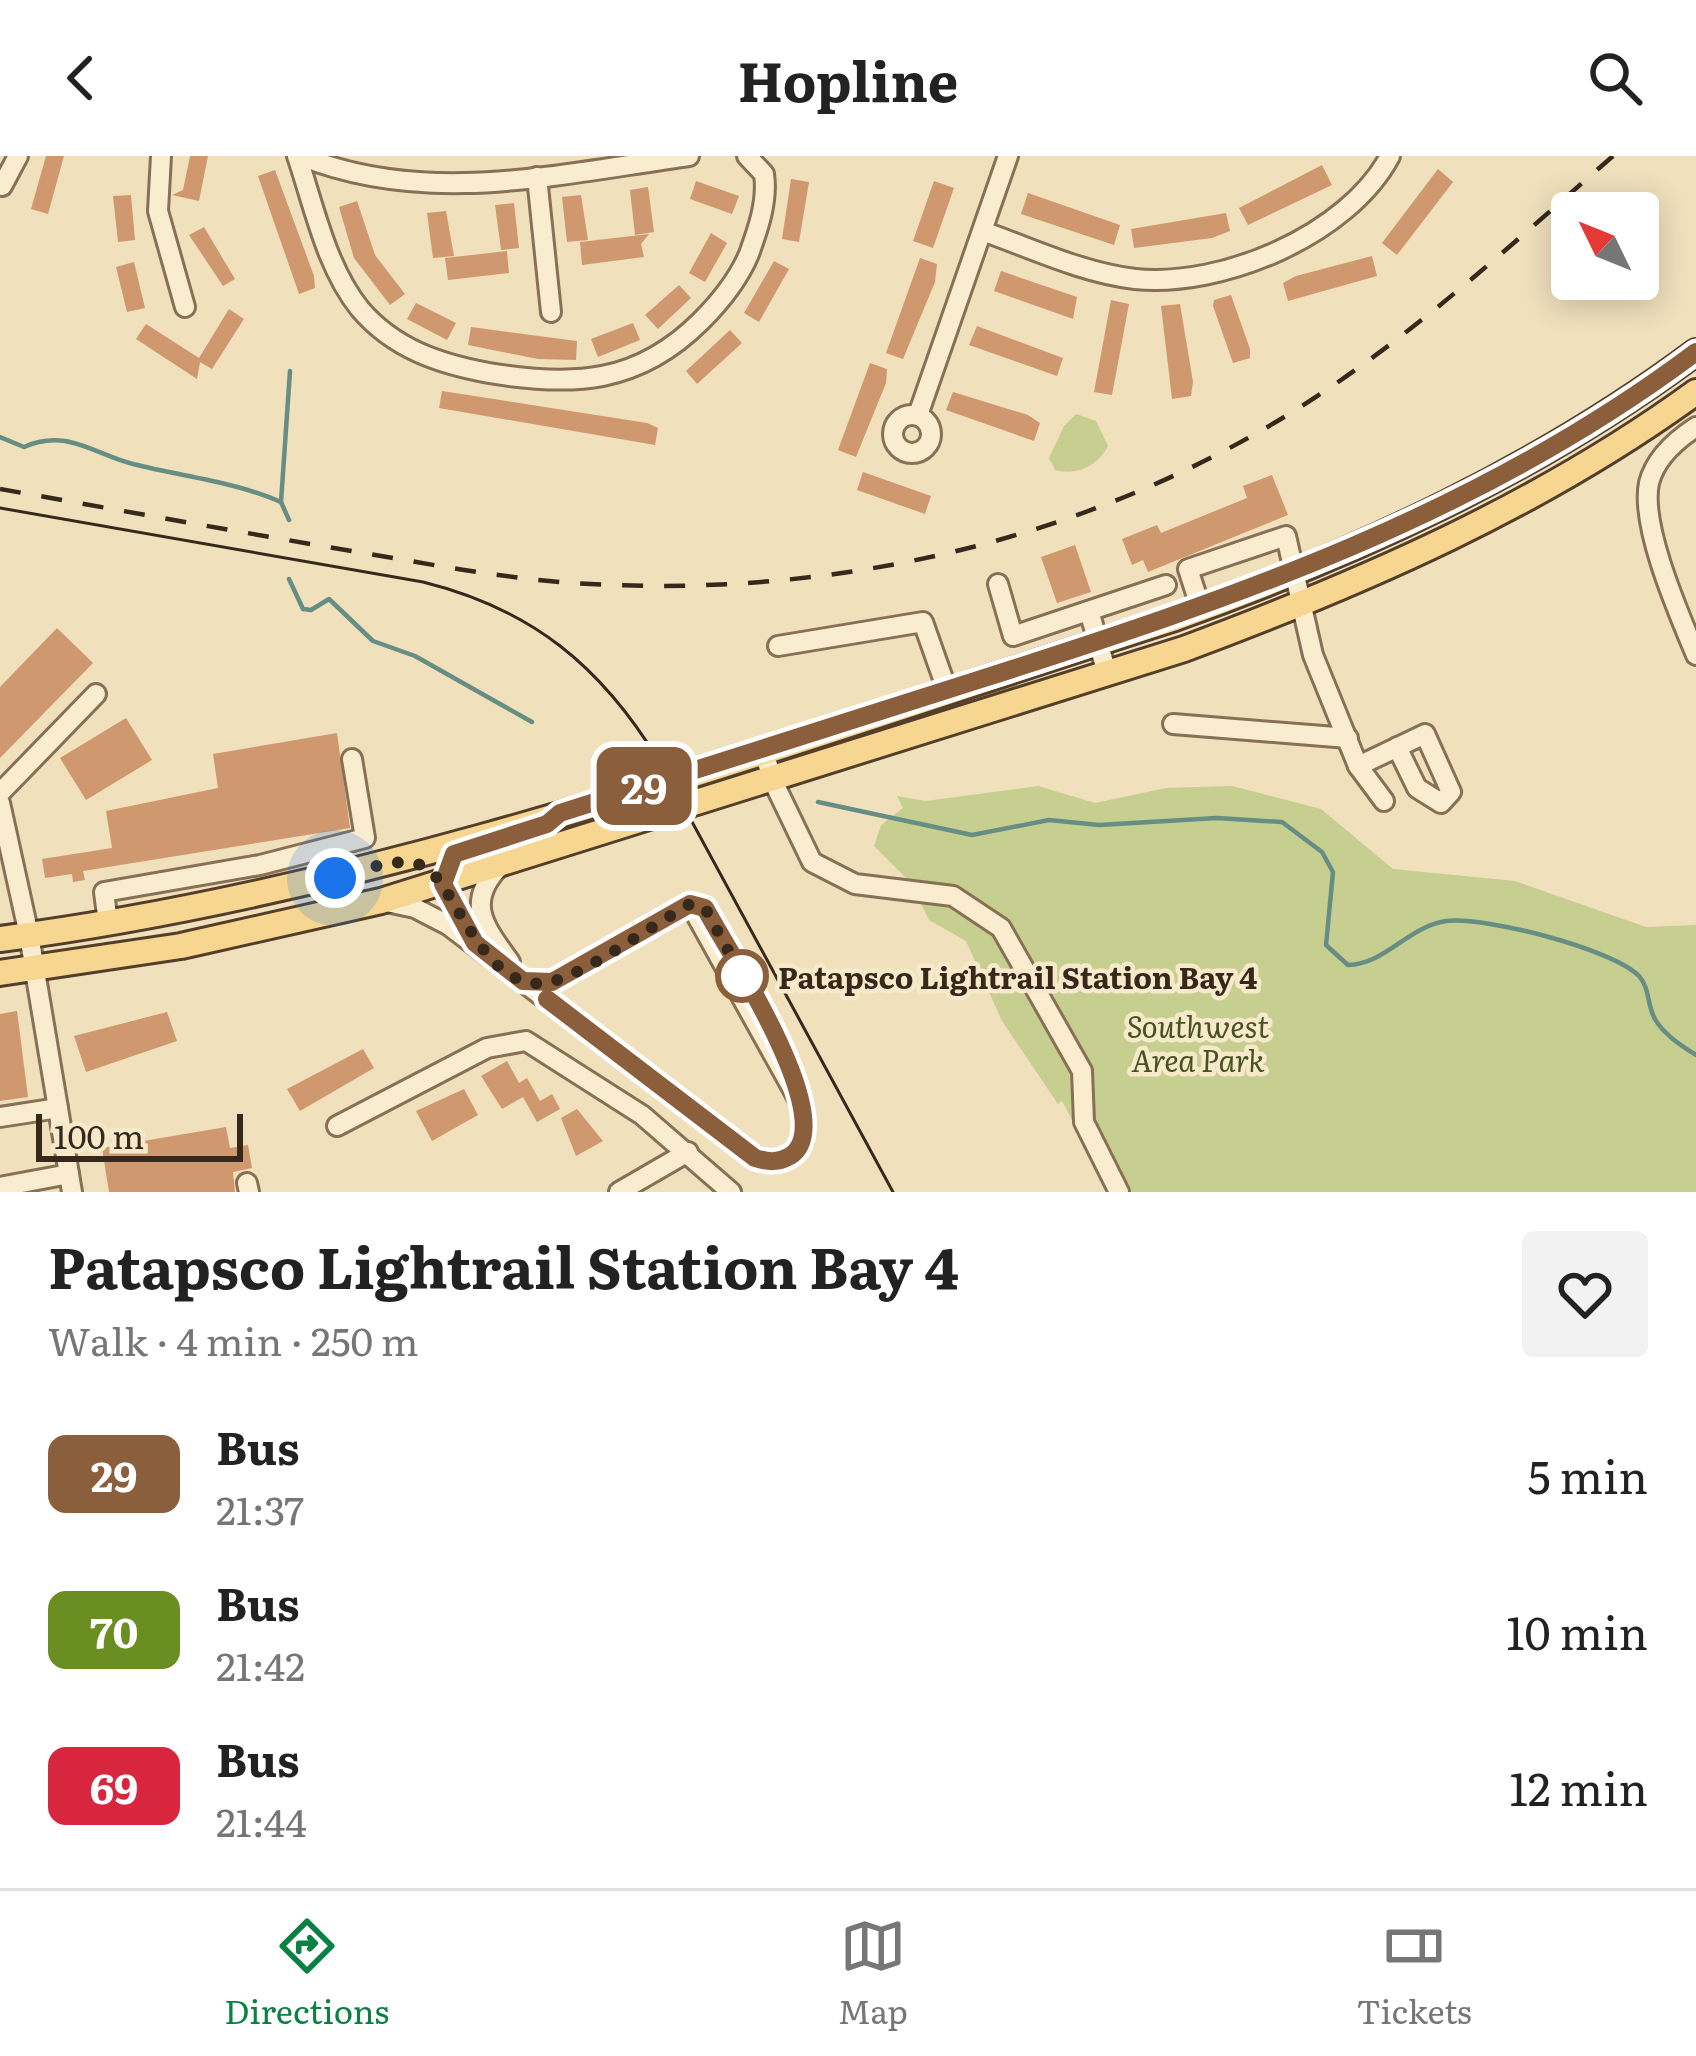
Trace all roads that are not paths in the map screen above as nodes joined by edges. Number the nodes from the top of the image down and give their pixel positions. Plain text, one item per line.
1 (18, 156) edge
2 (161, 156) edge
3 (299, 156) edge
4 (689, 156) edge
5 (1009, 156) edge
6 (1390, 156) edge
7 (749, 157) edge
8 (563, 165) edge
9 (537, 177) junction
10 (2, 186) edge
11 (985, 232) junction
12 (185, 307) dead end
13 (551, 311) dead end
14 (1696, 352) edge
15 (1696, 392) edge
16 (918, 415) dead end
17 (1696, 427) edge
18 (1298, 573) junction
19 (998, 584) dead end
20 (1166, 585) dead end
21 (1298, 607) junction
22 (1201, 609) junction
23 (1090, 611) junction
24 (1098, 642) junction
25 (778, 646) dead end
26 (1696, 655) edge
27 (1107, 673) junction
28 (947, 690) junction
29 (96, 694) dead end
30 (1174, 724) dead end
31 (1348, 738) junction
32 (1397, 747) dead end
33 (763, 748) junction
34 (352, 759) dead end
35 (1358, 766) junction
36 (772, 779) junction
37 (0, 794) edge
38 (1384, 801) dead end
39 (0, 803) edge
40 (560, 813) junction
41 (389, 863) junction
42 (260, 865) junction
43 (500, 866) junction
44 (443, 884) junction
45 (265, 895) junction
46 (10, 897) edge
47 (381, 901) junction
48 (108, 923) junction
49 (270, 927) junction
50 (29, 935) junction
51 (0, 939) edge
52 (475, 943) junction
53 (35, 968) junction
54 (0, 973) edge
55 (523, 981) junction
56 (58, 1108) junction
57 (0, 1117) edge
58 (337, 1126) dead end
59 (688, 1152) junction
60 (70, 1183) edge
61 (0, 1187) edge
62 (620, 1192) edge
63 (731, 1192) edge
64 (1119, 1192) edge

1 - 10 street
2 - 12 street
3 - 7 street
3 - 9 street
4 - 8 street
5 - 11 street
6 - 11 street
8 - 9 street
9 - 13 street
11 - 16 street
14 - 18 main road
15 - 21 main road
17 - 26 street
18 - 21 street
18 - 22 main road
18 - 22 street
19 - 23 street
20 - 23 street
21 - 27 main road
21 - 31 street
22 - 24 main road
23 - 24 street
24 - 27 street
24 - 28 main road
25 - 28 street
27 - 36 main road
28 - 33 main road
29 - 37 street
30 - 31 street
31 - 35 street
32 - 35 street
33 - 36 street
33 - 40 main road
34 - 42 street
35 - 38 street
36 - 43 main road
36 - 64 street
39 - 46 street
40 - 41 main road
40 - 44 main road
41 - 44 main road
41 - 45 main road
42 - 45 street
42 - 48 street
43 - 44 main road
43 - 55 street
44 - 47 main road
44 - 52 street
45 - 48 main road
45 - 49 street
46 - 50 street
47 - 49 main road
47 - 52 street
48 - 50 main road
49 - 53 main road
50 - 51 main road
50 - 53 street
52 - 55 street
53 - 54 main road
53 - 56 street
55 - 55 street
56 - 57 street
56 - 60 street
58 - 59 street
59 - 62 street
59 - 63 street
60 - 61 street

